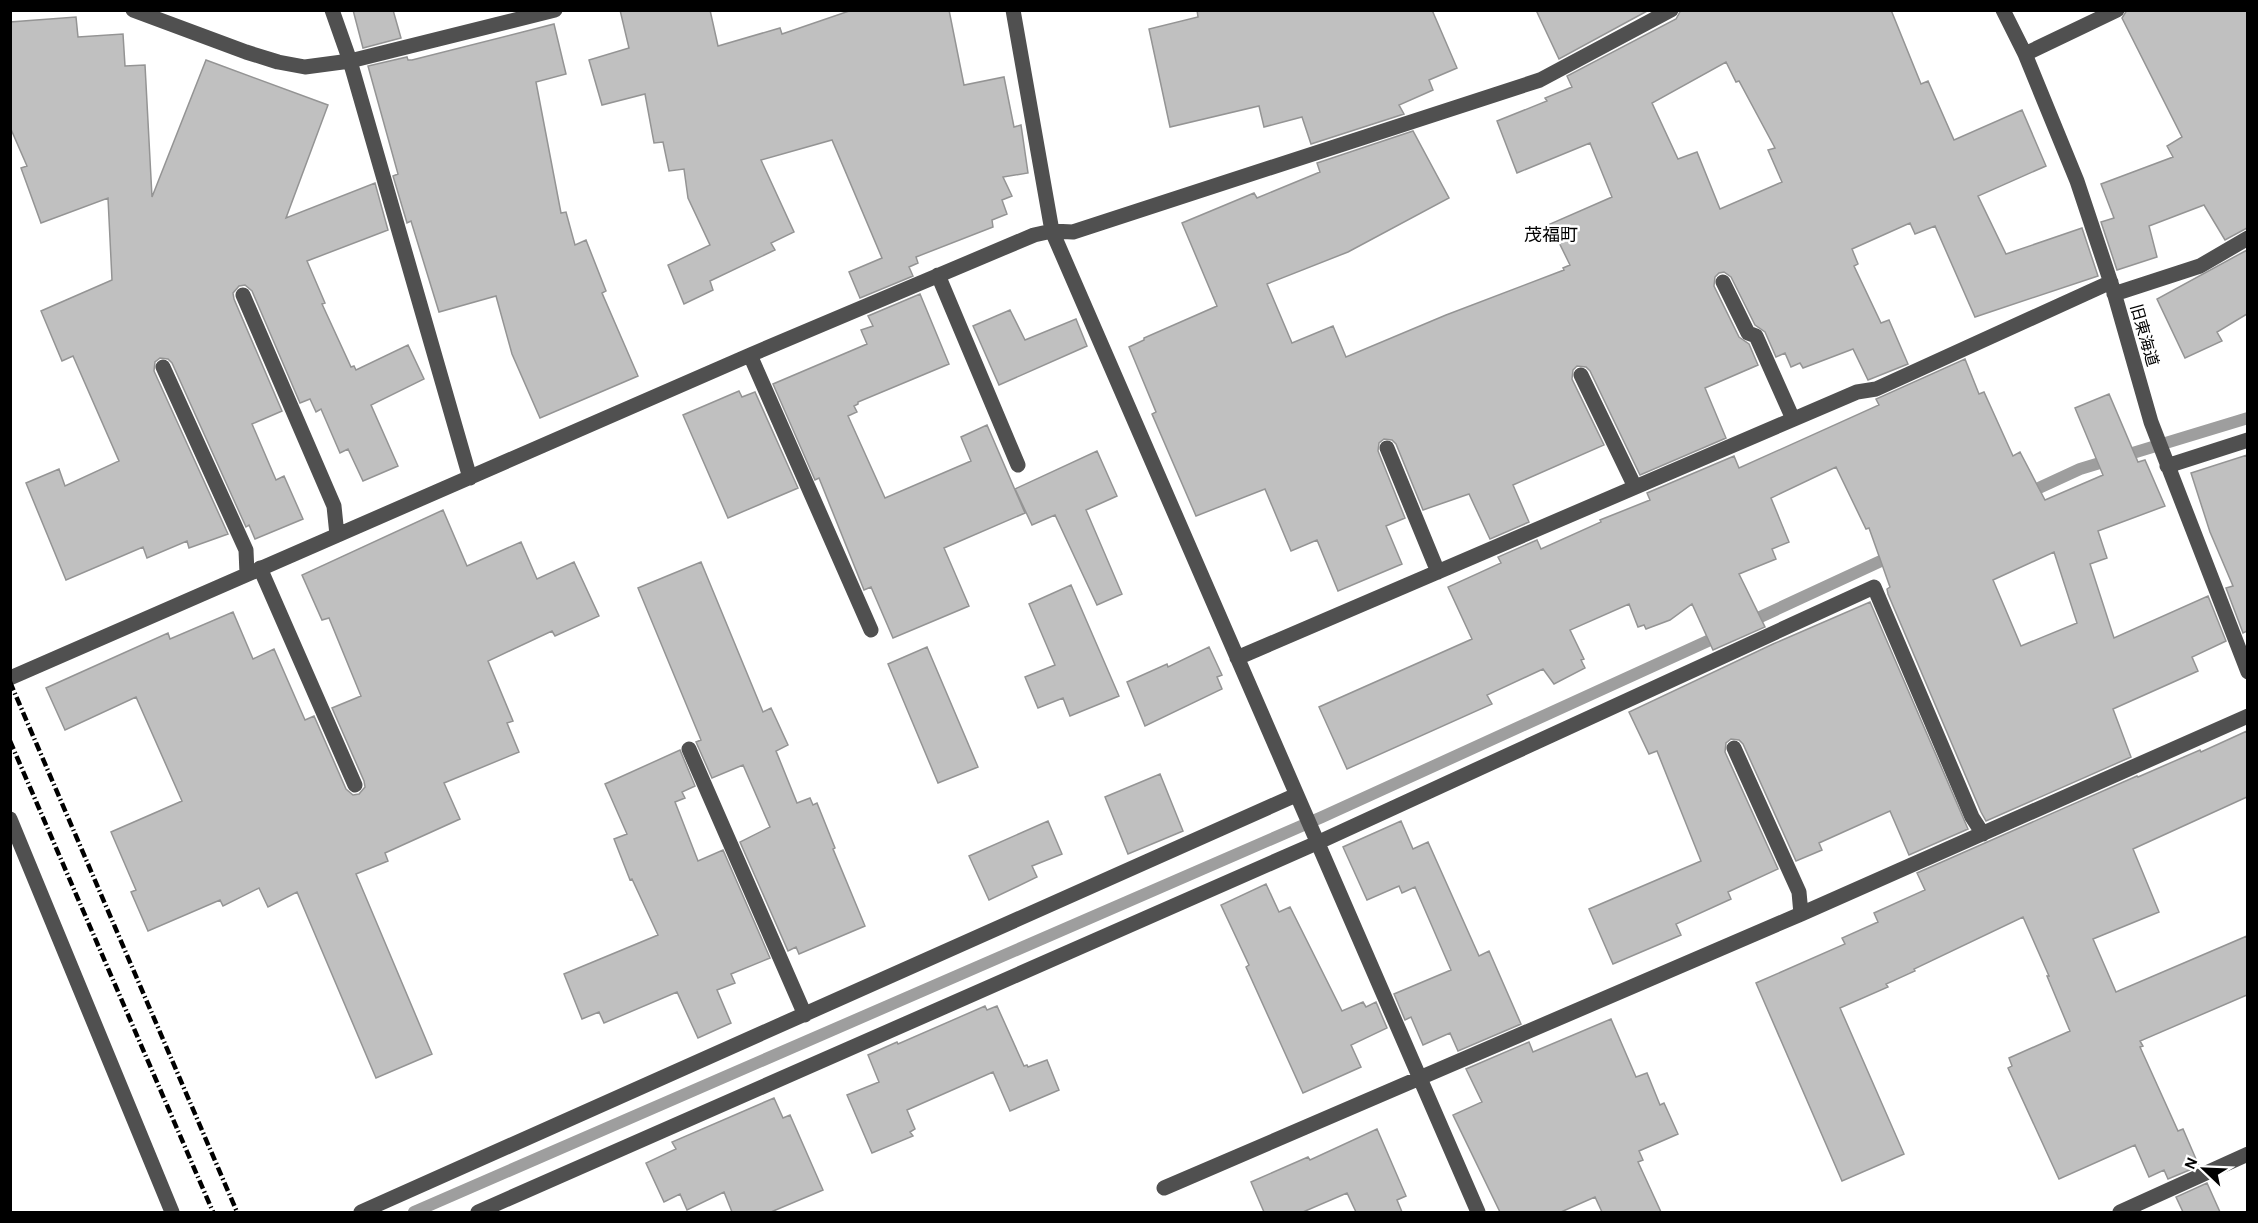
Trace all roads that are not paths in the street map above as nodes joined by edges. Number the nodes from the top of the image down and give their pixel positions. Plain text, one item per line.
1 (133, 10) edge
2 (332, 10) edge
3 (555, 10) edge
4 (1013, 10) edge
5 (1671, 10) edge
6 (2004, 10) edge
7 (2117, 10) edge
8 (2025, 54) junction
9 (351, 61) junction
10 (1052, 231) junction
11 (2247, 238) edge
12 (938, 275) junction
13 (1723, 282) dead end
14 (2112, 288) junction
15 (243, 295) dead end
16 (750, 355) junction
17 (163, 367) dead end
18 (1581, 375) dead end
19 (1793, 419) junction
20 (2247, 440) edge
21 (1387, 448) dead end
22 (2165, 461) junction
23 (1018, 465) dead end
24 (470, 478) junction
25 (1635, 487) junction
26 (337, 535) junction
27 (254, 571) junction
28 (1438, 572) junction
29 (871, 630) dead end
30 (1237, 658) junction
31 (2247, 672) edge
32 (10, 678) edge
33 (2247, 716) edge
34 (1734, 748) dead end
35 (689, 749) dead end
36 (355, 785) dead end
37 (1299, 801) junction
38 (10, 819) edge
39 (1983, 834) junction
40 (1316, 837) junction
41 (1801, 914) junction
42 (805, 1015) junction
43 (1420, 1079) junction
44 (2247, 1154) edge
45 (1164, 1188) dead end
46 (172, 1212) edge
47 (361, 1212) edge
48 (478, 1212) edge
49 (1478, 1212) edge
50 (2120, 1212) edge

1 - 9 street
2 - 9 street
3 - 9 street
4 - 10 street
5 - 10 street
6 - 8 street, 旧東海道
7 - 8 street
8 - 14 street, 旧東海道
9 - 24 street
10 - 12 street
10 - 30 street
11 - 14 street
12 - 16 street
12 - 23 street
13 - 19 street
14 - 19 street
14 - 22 street, 旧東海道
15 - 26 street
16 - 24 street
16 - 29 street
17 - 27 street
18 - 25 street
19 - 25 street
20 - 22 street
21 - 28 street
22 - 31 street, 旧東海道
24 - 26 street
25 - 28 street
26 - 27 street
27 - 32 street
27 - 36 street
28 - 30 street
30 - 37 street
33 - 39 street
34 - 41 street
35 - 42 street
37 - 40 street
37 - 42 street
38 - 46 street
39 - 40 street
39 - 41 street
40 - 43 street
40 - 48 street
41 - 43 street
42 - 47 street
43 - 45 street
43 - 49 street
44 - 50 street

